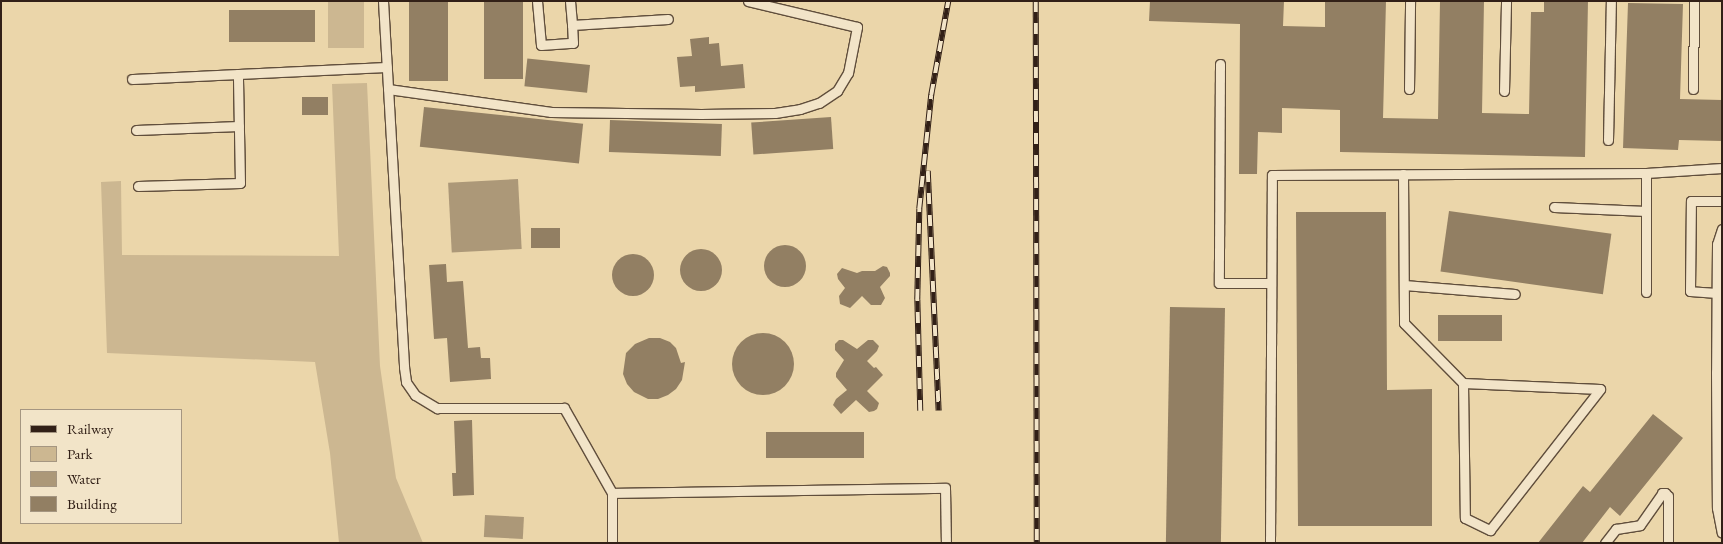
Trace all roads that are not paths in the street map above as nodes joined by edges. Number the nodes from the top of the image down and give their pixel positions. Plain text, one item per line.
1 (383, 1) edge
2 (537, 1) edge
3 (570, 1) edge
4 (1410, 1) edge
5 (1506, 1) edge
6 (1611, 1) edge
7 (1694, 1) edge
8 (751, 2) edge
9 (668, 19) dead end
10 (572, 25) junction
11 (1220, 64) dead end
12 (387, 66) junction
13 (238, 74) junction
14 (132, 80) dead end
15 (388, 89) junction
16 (1409, 89) dead end
17 (1693, 89) dead end
18 (1504, 91) dead end
19 (239, 126) junction
20 (136, 130) dead end
21 (1608, 140) dead end
22 (1722, 168) edge
23 (1646, 173) junction
24 (1403, 174) junction
25 (138, 186) dead end
26 (1722, 201) edge
27 (1554, 206) dead end
28 (1646, 210) junction
29 (1722, 229) edge
30 (1271, 283) junction
31 (1404, 285) junction
32 (1646, 292) dead end
33 (1717, 293) junction
34 (1515, 294) dead end
35 (1463, 383) junction
36 (612, 493) junction
37 (1722, 534) edge
38 (612, 543) edge
39 (946, 543) edge
40 (1270, 543) edge
41 (1605, 543) edge
42 (1668, 543) edge

1 - 12 lane
2 - 10 lane
3 - 10 lane
4 - 16 lane
5 - 18 lane
6 - 21 lane
7 - 17 lane
8 - 15 lane
9 - 10 lane
11 - 30 lane
12 - 13 lane
12 - 15 lane
13 - 14 lane
13 - 19 lane
15 - 36 lane
19 - 20 lane
19 - 25 lane
22 - 23 lane
23 - 24 lane
23 - 28 lane
24 - 30 lane
24 - 31 lane
26 - 33 lane
27 - 28 lane
28 - 32 lane
29 - 33 lane
30 - 40 lane
31 - 34 lane
31 - 35 lane
33 - 37 lane
35 - 35 lane
36 - 38 lane
36 - 39 lane
41 - 42 lane

